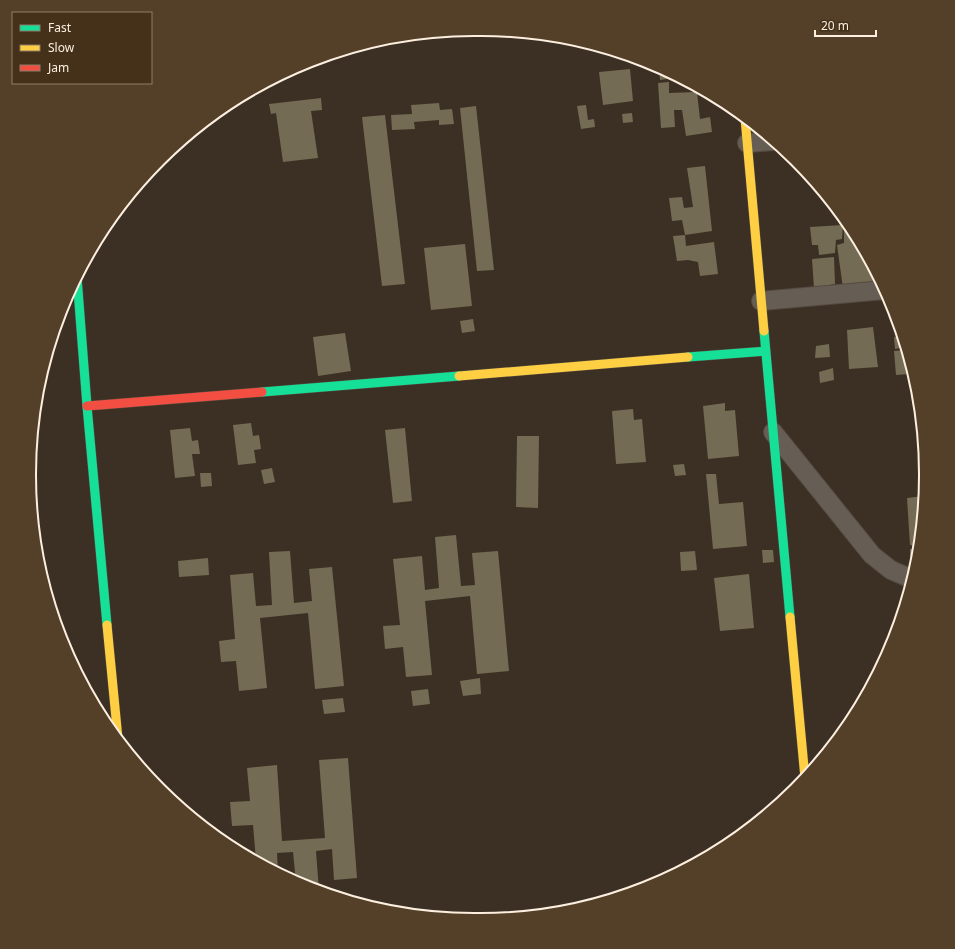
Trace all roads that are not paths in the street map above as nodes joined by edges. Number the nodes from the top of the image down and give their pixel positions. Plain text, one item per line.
1 (746, 126) edge
2 (766, 142) edge
3 (748, 143) junction
4 (78, 288) edge
5 (878, 291) edge
6 (761, 301) junction
7 (766, 351) junction
8 (87, 406) junction
9 (773, 432) junction
10 (907, 577) edge
11 (117, 727) edge
12 (804, 770) edge

1 - 3 street
2 - 3 street
3 - 6 street
4 - 8 street
5 - 6 street
6 - 7 street
7 - 8 street
7 - 9 street
8 - 11 street
9 - 10 street
9 - 12 street

